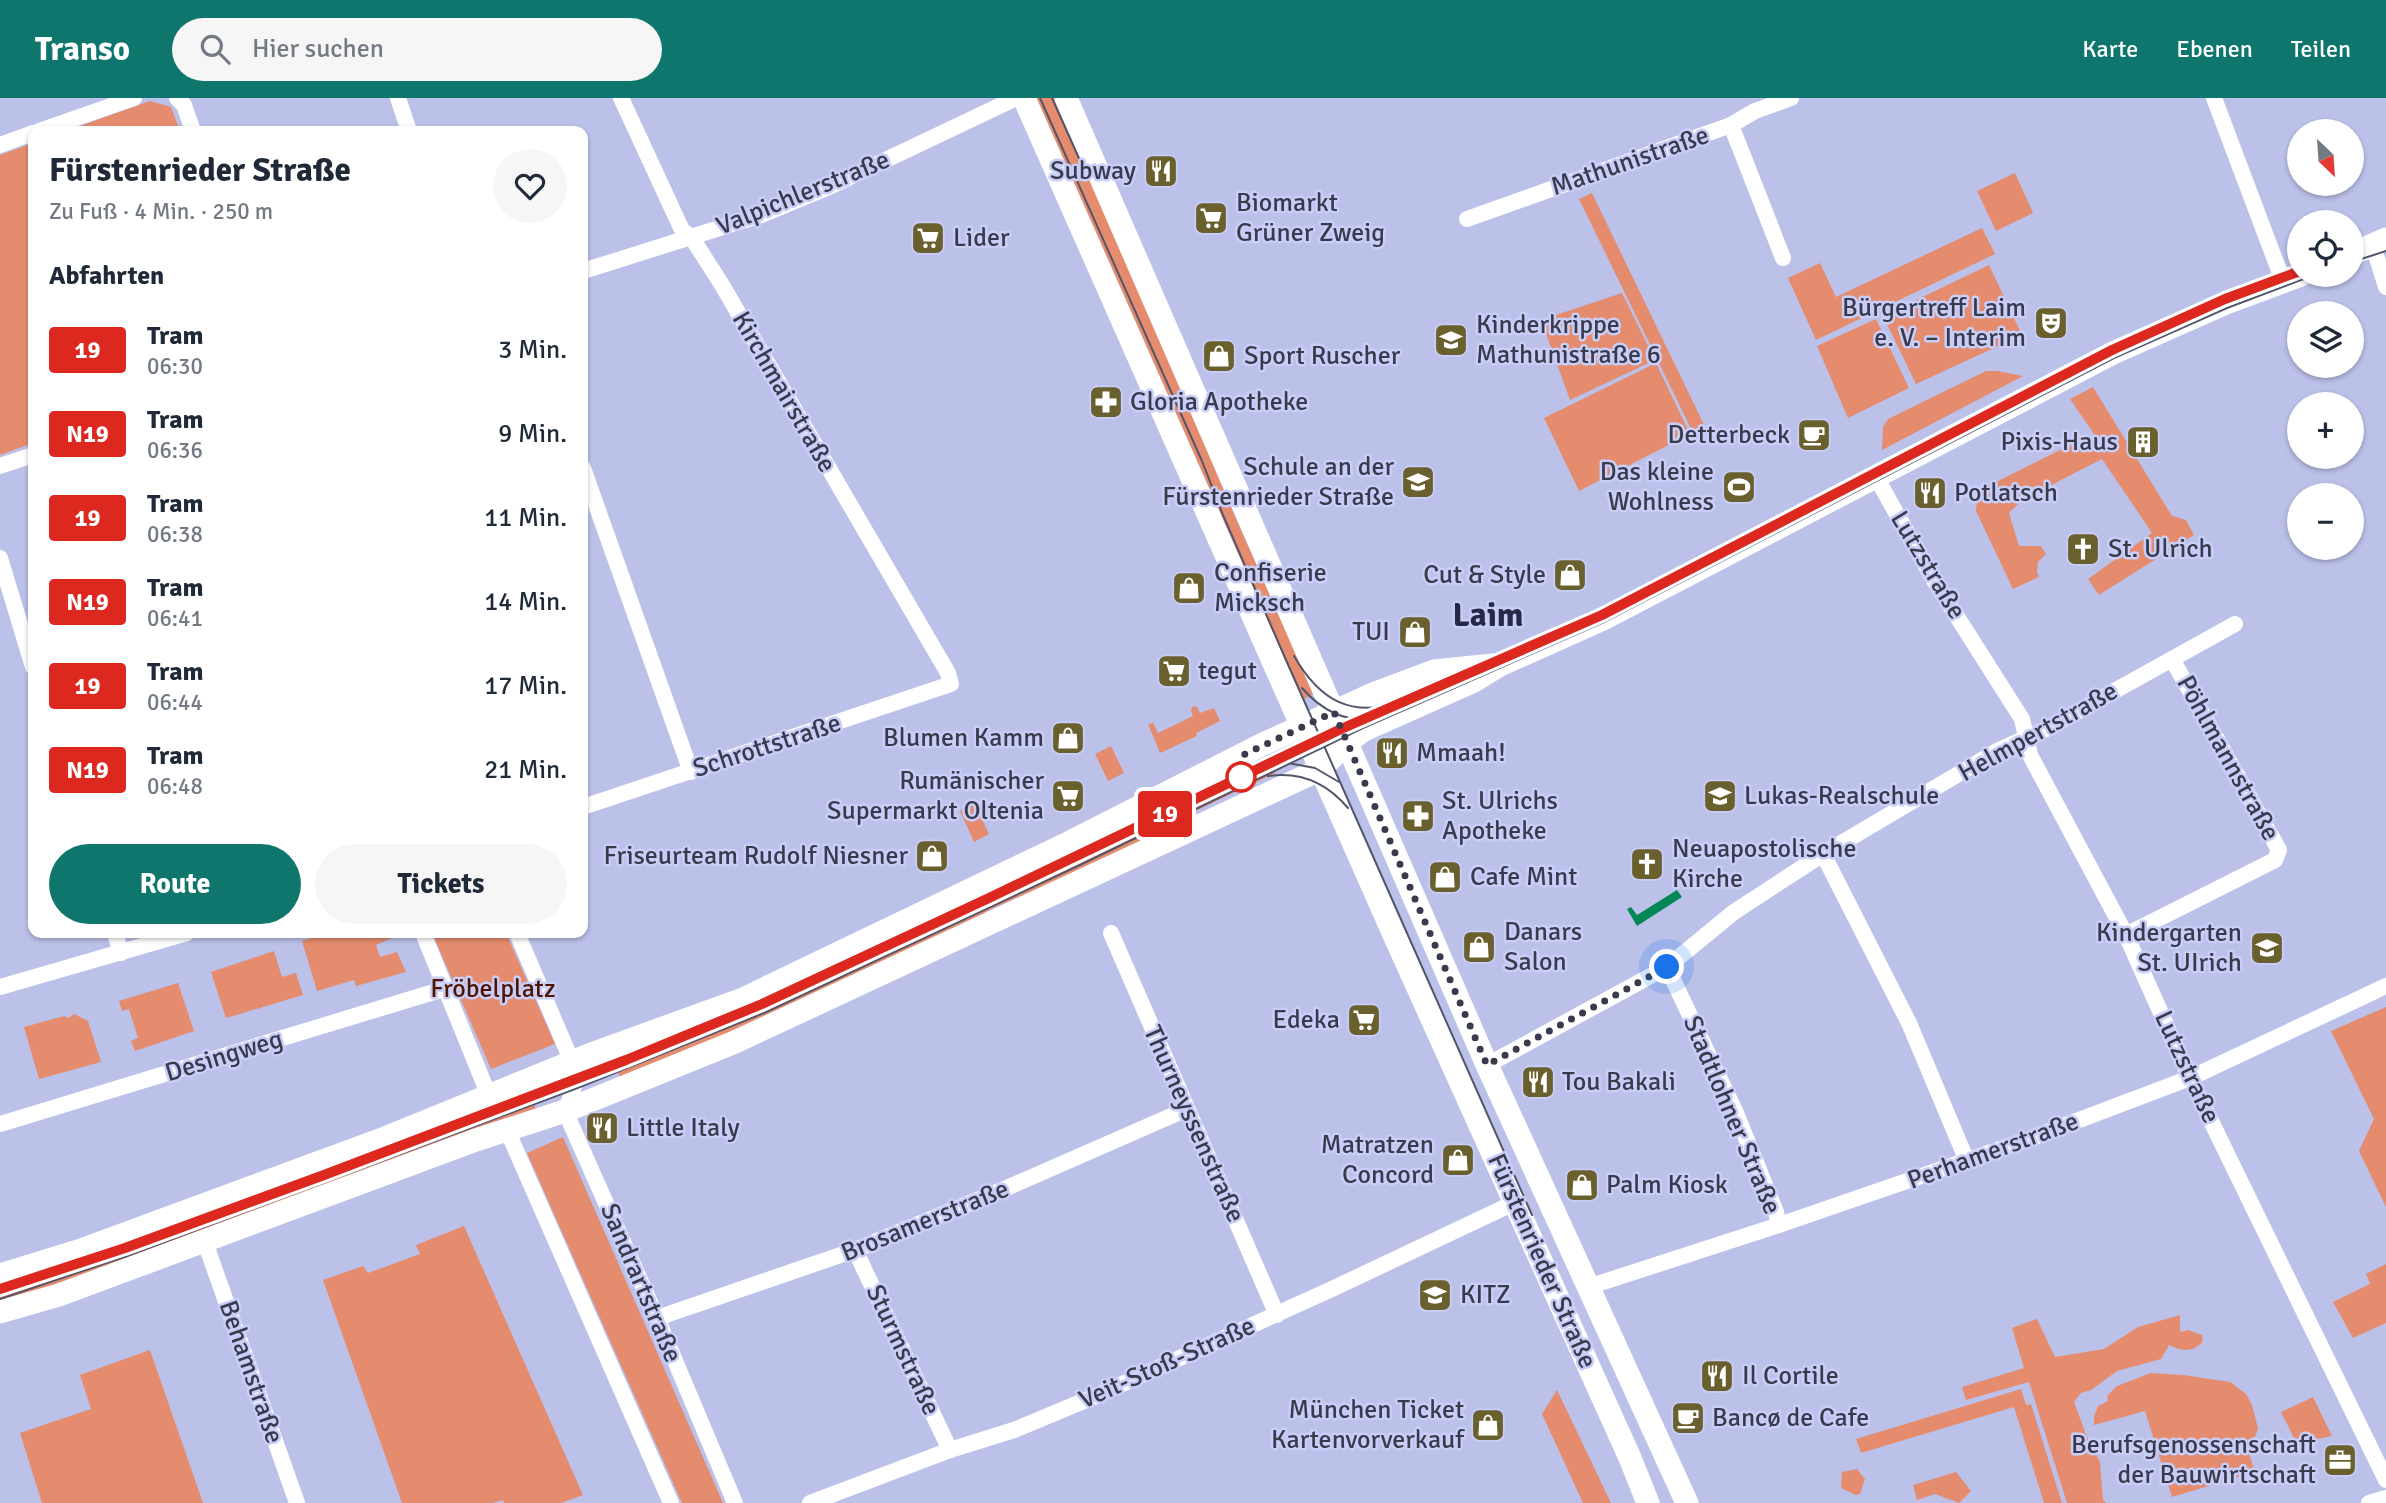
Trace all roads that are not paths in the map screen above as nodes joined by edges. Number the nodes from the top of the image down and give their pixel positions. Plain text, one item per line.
1 (134, 98) edge
2 (177, 98) edge
3 (398, 98) edge
4 (621, 98) edge
5 (1024, 98) edge
6 (1066, 98) edge
7 (1791, 98) edge
8 (2214, 98) edge
9 (1009, 102) edge
10 (1753, 105) edge
11 (1731, 125) junction
12 (53, 126) edge
13 (191, 126) edge
14 (407, 126) edge
15 (28, 135) edge
16 (0, 145) edge
17 (1467, 219) dead end
18 (692, 238) junction
19 (2383, 251) edge
20 (2364, 253) edge
21 (1783, 258) dead end
22 (2364, 258) edge
23 (2287, 266) edge
24 (588, 269) edge
25 (2287, 280) edge
26 (2386, 287) edge
27 (28, 457) edge
28 (0, 466) edge
29 (1876, 477) junction
30 (588, 482) edge
31 (0, 558) edge
32 (2235, 624) dead end
33 (28, 650) edge
34 (2172, 659) junction
35 (1500, 665) junction
36 (951, 684) joint
37 (1334, 712) junction
38 (1302, 726) junction
39 (2026, 738) junction
40 (1346, 743) junction
41 (1321, 769) junction
42 (691, 772) junction
43 (588, 805) edge
44 (1823, 855) junction
45 (1111, 933) dead end
46 (2126, 935) junction
47 (116, 938) edge
48 (170, 938) edge
49 (425, 938) edge
50 (519, 938) edge
51 (121, 953) junction
52 (1667, 967) junction
53 (2386, 986) edge
54 (0, 987) edge
55 (447, 988) junction
56 (572, 1062) junction
57 (1487, 1065) junction
58 (2190, 1077) junction
59 (489, 1096) junction
60 (1187, 1109) junction
61 (565, 1111) junction
62 (0, 1124) edge
63 (507, 1130) junction
64 (1967, 1161) junction
65 (1516, 1202) junction
66 (1779, 1225) junction
67 (205, 1242) junction
68 (855, 1250) junction
69 (0, 1275) edge
70 (1588, 1287) junction
71 (0, 1312) edge
72 (1277, 1315) junction
73 (657, 1318) junction
74 (950, 1450) junction
75 (2386, 1480) edge
76 (2386, 1498) edge
77 (297, 1503) edge
78 (671, 1503) edge
79 (735, 1503) edge
80 (810, 1503) edge
81 (1648, 1503) edge
82 (1687, 1503) edge
83 (2370, 1503) edge

1 - 12 street
2 - 13 street
3 - 14 street
4 - 18 street, Kirchmairstraße
5 - 38 main road, Fürstenrieder Straße
6 - 37 main road, Fürstenrieder Straße
7 - 10 street, Mathunistraße
8 - 23 street
9 - 18 street, Valpichlerstraße
10 - 11 street, Mathunistraße
11 - 17 street, Mathunistraße
11 - 21 street
15 - 16 street
18 - 24 street, Valpichlerstraße
18 - 36 street, Kirchmairstraße
19 - 20 main road
19 - 22 main road
19 - 26 street
25 - 29 main road
27 - 28 street
29 - 35 main road
29 - 39 street, Lutzstraße
30 - 42 street
31 - 33 street
32 - 34 street, Helmpertstraße
34 - 39 street, Helmpertstraße
34 - 46 street, Pöhlmannstraße
35 - 37 main road
35 - 40 main road
36 - 42 street, Schrottstraße
37 - 38 main road
37 - 40 main road, Fürstenrieder Straße
38 - 41 main road, Fürstenrieder Straße
38 - 56 main road
39 - 44 street, Helmpertstraße
39 - 46 street, Lutzstraße
40 - 41 main road
40 - 57 main road, Fürstenrieder Straße
41 - 61 main road
41 - 65 main road, Fürstenrieder Straße
42 - 43 street, Schrottstraße
44 - 52 street, Helmpertstraße
44 - 64 street
45 - 60 street, Thurneyssenstraße
46 - 58 street, Lutzstraße
47 - 51 street
48 - 51 street
49 - 55 street
50 - 56 street
51 - 54 street
52 - 57 street, Helmpertstraße
52 - 66 street, Stadtlohner Straße
53 - 58 street, Perhamerstraße
55 - 59 street
55 - 62 street, Desingweg
56 - 59 main road
56 - 61 street
57 - 70 main road, Fürstenrieder Straße
58 - 64 street, Perhamerstraße
58 - 75 street, Lutzstraße
59 - 69 main road
60 - 68 street, Brosamerstraße
60 - 72 street, Thurneyssenstraße
61 - 63 main road
61 - 73 street, Sandrartstraße
63 - 67 main road
63 - 78 street
64 - 66 street, Perhamerstraße
65 - 72 street, Veit-Stoß-Straße
65 - 81 main road, Fürstenrieder Straße
66 - 70 street, Perhamerstraße
67 - 71 main road
67 - 77 street, Behamstraße
68 - 73 street, Brosamerstraße
68 - 74 street, Sturmstraße
70 - 82 main road, Fürstenrieder Straße
72 - 74 street, Veit-Stoß-Straße
73 - 79 street, Sandrartstraße
74 - 80 street, Veit-Stoß-Straße
76 - 83 street

